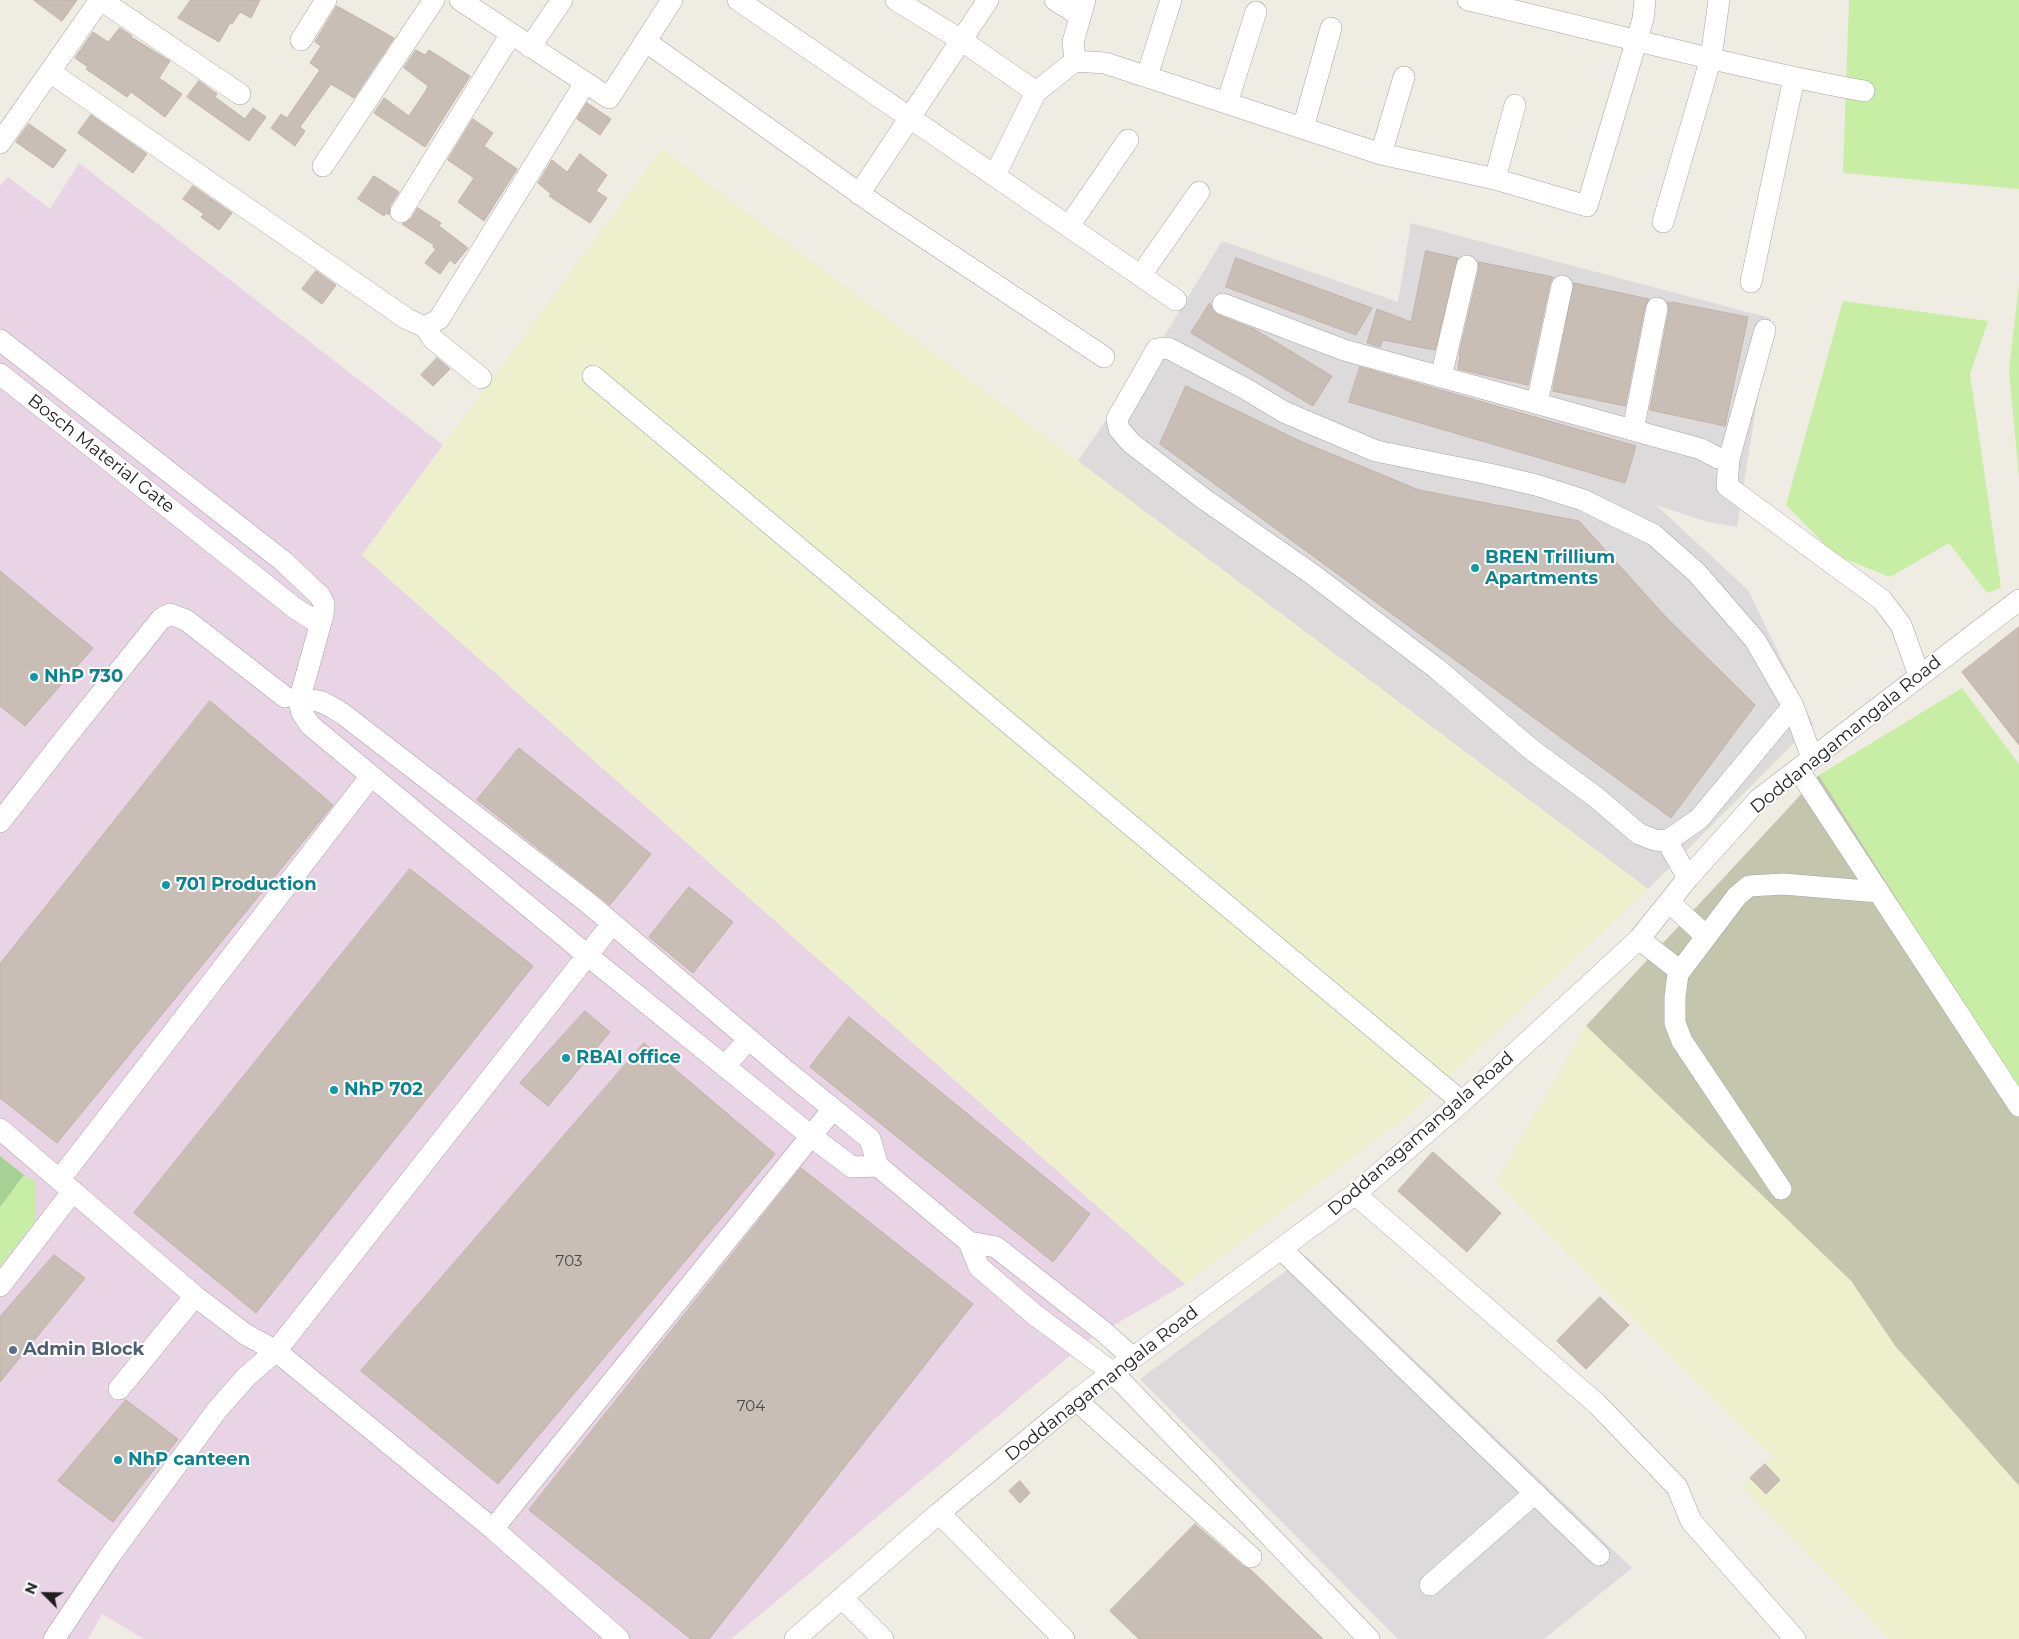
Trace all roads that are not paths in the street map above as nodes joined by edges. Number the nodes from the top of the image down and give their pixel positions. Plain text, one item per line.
1 (100, 0) edge
2 (326, 0) edge
3 (434, 0) edge
4 (460, 0) edge
5 (562, 0) edge
6 (672, 0) edge
7 (738, 0) edge
8 (896, 0) edge
9 (988, 0) edge
10 (1055, 0) edge
11 (1171, 0) edge
12 (1468, 0) edge
13 (1645, 0) edge
14 (1719, 0) edge
15 (1082, 8) edge
16 (1541, 8) edge
17 (1256, 12) dead end
18 (1331, 28) dead end
19 (511, 34) junction
20 (301, 40) dead end
21 (961, 40) junction
22 (1636, 40) junction
23 (645, 41) junction
24 (530, 47) junction
25 (1711, 58) junction
26 (1075, 62) junction
27 (50, 72) junction
28 (1146, 76) junction
29 (1404, 77) dead end
30 (1794, 78) junction
31 (585, 83) junction
32 (1864, 90) dead end
33 (1036, 92) junction
34 (240, 94) dead end
35 (1227, 103) junction
36 (1515, 105) dead end
37 (909, 116) junction
38 (1303, 128) junction
39 (1128, 140) dead end
40 (0, 144) edge
41 (1381, 154) junction
42 (323, 166) dead end
43 (996, 175) junction
44 (1495, 179) junction
45 (1198, 192) dead end
46 (859, 194) junction
47 (401, 212) dead end
48 (1663, 222) dead end
49 (1069, 226) junction
50 (1467, 266) dead end
51 (1141, 275) junction
52 (1752, 282) dead end
53 (1562, 286) dead end
54 (1176, 300) dead end
55 (1223, 304) dead end
56 (1657, 308) dead end
57 (425, 328) junction
58 (1765, 330) dead end
59 (0, 340) edge
60 (1104, 357) dead end
61 (0, 374) edge
62 (593, 376) dead end
63 (1441, 377) junction
64 (481, 378) dead end
65 (1537, 403) junction
66 (1633, 430) junction
67 (1730, 458) junction
68 (197, 494) junction
69 (180, 517) junction
70 (2019, 600) edge
71 (323, 615) junction
72 (1919, 676) junction
73 (292, 699) junction
74 (1793, 706) junction
75 (1805, 763) junction
76 (371, 776) junction
77 (0, 822) edge
78 (1667, 841) junction
79 (1688, 878) junction
80 (1879, 892) junction
81 (1669, 902) junction
82 (612, 924) junction
83 (1706, 936) junction
84 (1639, 939) junction
85 (587, 955) junction
86 (1680, 971) junction
87 (749, 1040) junction
88 (725, 1066) junction
89 (1462, 1102) junction
90 (2019, 1106) edge
91 (833, 1109) junction
92 (0, 1129) edge
93 (811, 1136) junction
94 (878, 1166) junction
95 (67, 1185) junction
96 (1781, 1189) dead end
97 (1356, 1194) junction
98 (969, 1242) junction
99 (1281, 1249) junction
100 (0, 1286) edge
101 (195, 1296) junction
102 (276, 1351) junction
103 (1133, 1358) junction
104 (1113, 1373) junction
105 (120, 1389) dead end
106 (1076, 1400) junction
107 (1535, 1493) junction
108 (939, 1513) junction
109 (493, 1529) junction
110 (1599, 1555) dead end
111 (1251, 1557) dead end
112 (1430, 1586) dead end
113 (842, 1598) junction
114 (54, 1639) edge
115 (619, 1639) edge
116 (794, 1639) edge
117 (883, 1639) edge
118 (1064, 1639) edge
119 (1369, 1639) edge
120 (1795, 1639) edge

1 - 27 street
1 - 34 street
2 - 20 street
3 - 42 street
4 - 19 street
5 - 24 street
6 - 23 street
7 - 37 street
8 - 21 street
9 - 21 street
10 - 15 street
11 - 28 street
12 - 16 street
13 - 22 street
14 - 25 street
15 - 26 street
16 - 22 street
17 - 35 street
18 - 38 street
19 - 24 street
19 - 47 street
21 - 33 street
21 - 37 street
22 - 25 street
22 - 44 street
23 - 31 street
23 - 46 street
24 - 31 street
25 - 30 street
25 - 48 street
26 - 28 street
26 - 33 street
27 - 40 street
27 - 57 street
28 - 35 street
29 - 41 street
30 - 32 street
30 - 52 street
31 - 57 street
33 - 43 street
35 - 38 street
36 - 44 street
37 - 43 street
37 - 46 street
38 - 41 street
39 - 49 street
41 - 44 street
43 - 49 street
45 - 51 street
46 - 60 street
49 - 51 street
50 - 63 street
51 - 54 street
53 - 65 street
55 - 63 street
56 - 66 street
57 - 64 street
58 - 67 street
59 - 68 street
61 - 69 street, Bosch Material Gate
62 - 89 street
63 - 65 street
65 - 66 street
66 - 67 street
67 - 72 street
68 - 69 street
68 - 71 street
69 - 71 street, Bosch Material Gate
70 - 72 street, Doddanagamangala Road
71 - 73 street
72 - 75 street, Doddanagamangala Road
73 - 76 street
73 - 77 street
73 - 82 street
74 - 75 street
74 - 78 street
74 - 78 street
75 - 79 street, Doddanagamangala Road
75 - 80 street
76 - 85 street
76 - 95 street
78 - 79 street
79 - 81 street, Doddanagamangala Road
80 - 83 street
80 - 90 street
81 - 83 street
81 - 84 street, Doddanagamangala Road
82 - 85 street
82 - 87 street
83 - 86 street
84 - 86 street
84 - 89 street, Doddanagamangala Road
85 - 88 street
85 - 102 street
86 - 96 street
87 - 88 street
87 - 91 street
88 - 93 street
89 - 97 street, Doddanagamangala Road
91 - 93 street
91 - 94 street
92 - 95 street
93 - 94 street
93 - 109 street
94 - 98 street
95 - 100 street
95 - 101 street
97 - 99 street, Doddanagamangala Road
97 - 120 street
98 - 103 street
98 - 104 street
99 - 103 street, Doddanagamangala Road
99 - 107 street
101 - 102 street
101 - 105 street
102 - 109 street
102 - 114 street
103 - 104 street, Doddanagamangala Road
104 - 106 street, Doddanagamangala Road
104 - 119 street
106 - 108 street, Doddanagamangala Road
106 - 111 street
107 - 110 street
107 - 112 street
108 - 113 street, Doddanagamangala Road
108 - 118 street
109 - 115 street
113 - 116 street, Doddanagamangala Road
113 - 117 street

